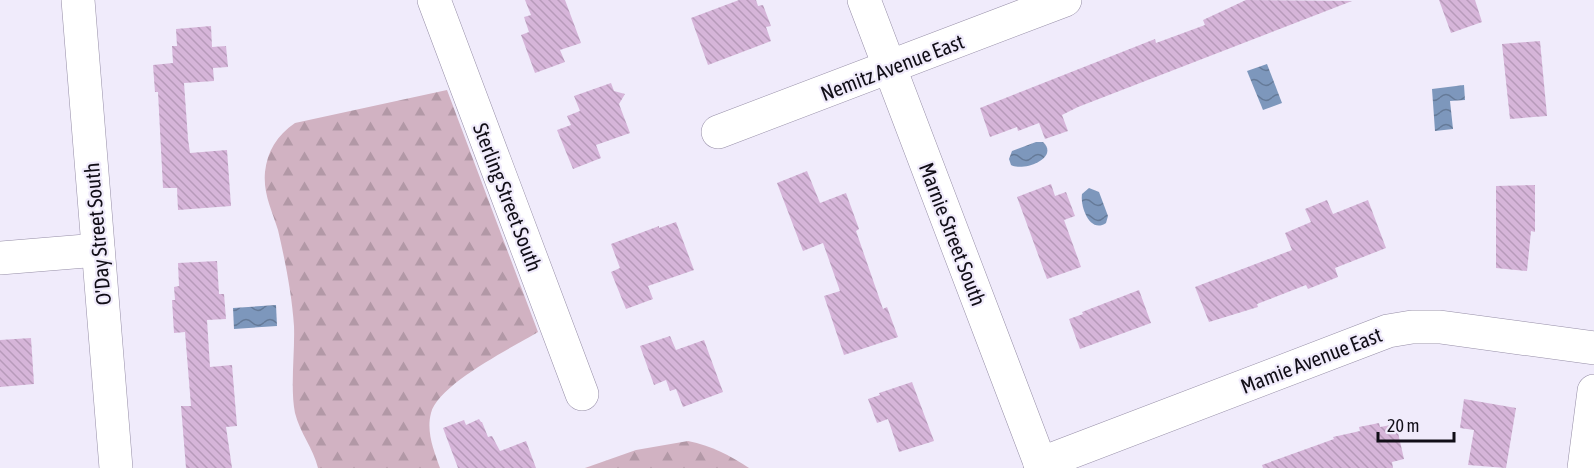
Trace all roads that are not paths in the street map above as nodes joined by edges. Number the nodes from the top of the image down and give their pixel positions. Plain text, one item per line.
1 (78, 0) edge
2 (434, 0) edge
3 (864, 0) edge
4 (1065, 0) edge
5 (890, 68) junction
6 (718, 132) dead end
7 (98, 250) junction
8 (0, 258) edge
9 (1594, 348) edge
10 (1594, 391) edge
11 (582, 394) dead end
12 (1041, 466) edge
13 (116, 468) edge
14 (1584, 468) edge

1 - 7 street, O'Day Street South
2 - 11 street, Sterling Street South
3 - 5 street, Marnie Street South
4 - 5 street, Nemitz Avenue East
5 - 6 street, Nemitz Avenue East
5 - 12 street, Marnie Street South
7 - 8 street
7 - 13 street, O'Day Street South
9 - 12 street, Mamie Avenue East
10 - 14 street

